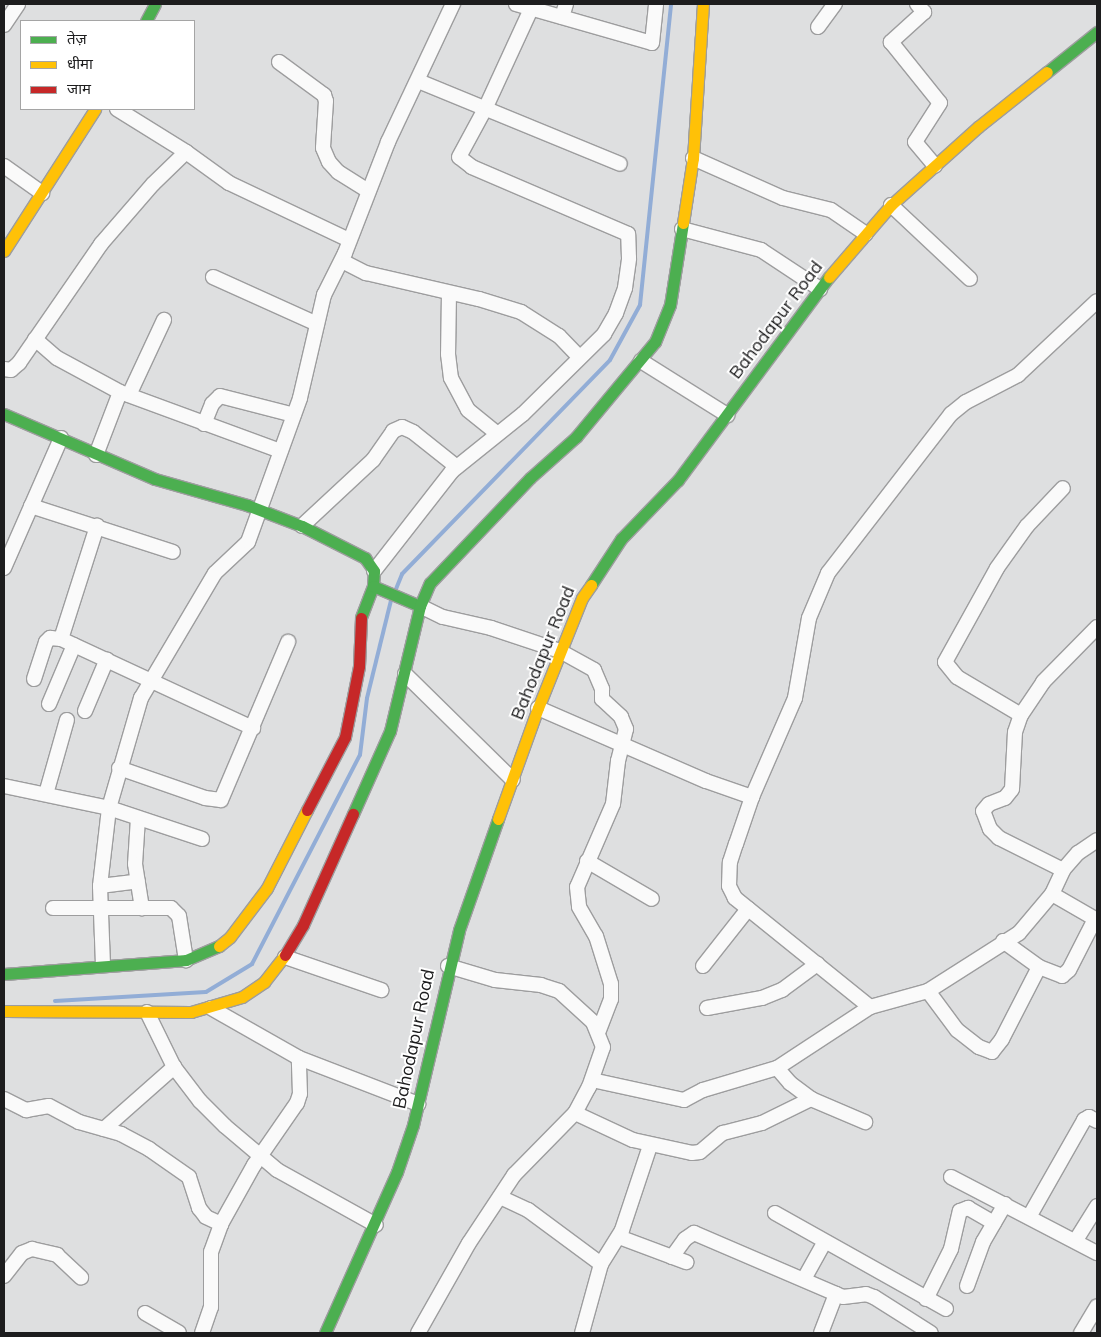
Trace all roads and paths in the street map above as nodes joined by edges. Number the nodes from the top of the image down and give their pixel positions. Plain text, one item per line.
1 (18, 4) edge
2 (155, 4) edge
3 (452, 4) edge
4 (516, 4) edge
5 (656, 4) edge
6 (703, 4) edge
7 (835, 4) edge
8 (917, 4) edge
9 (531, 9) junction
10 (564, 10) edge
11 (147, 20) edge
12 (4, 25) edge
13 (818, 27) dead end
14 (1097, 32) edge
15 (279, 62) dead end
16 (418, 81) junction
17 (485, 109) junction
18 (94, 110) edge
19 (120, 110) edge
20 (186, 152) junction
21 (693, 158) junction
22 (620, 164) dead end
23 (4, 166) edge
24 (935, 166) junction
25 (368, 191) junction
26 (42, 193) junction
27 (891, 205) junction
28 (682, 229) junction
29 (866, 234) junction
30 (349, 240) junction
31 (4, 251) edge
32 (342, 261) junction
33 (213, 277) dead end
34 (970, 279) dead end
35 (820, 289) junction
36 (449, 293) junction
37 (1097, 301) edge
38 (164, 320) dead end
39 (317, 324) junction
40 (36, 339) junction
41 (580, 358) junction
42 (641, 361) junction
43 (4, 369) edge
44 (124, 394) junction
45 (4, 414) edge
46 (294, 415) junction
47 (727, 415) junction
48 (204, 424) junction
49 (498, 434) junction
50 (61, 438) junction
51 (280, 451) junction
52 (96, 455) junction
53 (457, 467) junction
54 (1064, 488) dead end
55 (31, 506) junction
56 (260, 510) junction
57 (97, 526) junction
58 (302, 526) junction
59 (173, 552) dead end
60 (4, 568) edge
61 (374, 571) junction
62 (377, 588) junction
63 (414, 604) junction
64 (1097, 627) edge
65 (61, 639) junction
66 (288, 642) dead end
67 (74, 645) junction
68 (560, 651) junction
69 (107, 659) junction
70 (405, 674) junction
71 (34, 678) dead end
72 (150, 678) junction
73 (49, 704) dead end
74 (538, 708) junction
75 (86, 711) dead end
76 (1021, 715) junction
77 (67, 720) dead end
78 (253, 728) junction
79 (621, 744) junction
80 (119, 768) junction
81 (513, 780) junction
82 (4, 786) edge
83 (46, 794) junction
84 (752, 797) junction
85 (109, 808) junction
86 (138, 818) junction
87 (202, 839) dead end
88 (1097, 840) edge
89 (587, 861) junction
90 (1063, 870) junction
91 (138, 881) junction
92 (100, 886) junction
93 (1052, 894) junction
94 (652, 899) dead end
95 (53, 908) dead end
96 (142, 908) junction
97 (101, 909) junction
98 (748, 909) junction
99 (1096, 920) edge
100 (1003, 942) junction
101 (285, 957) junction
102 (186, 960) junction
103 (817, 964) junction
104 (104, 965) junction
105 (448, 966) junction
106 (703, 966) dead end
107 (1039, 967) junction
108 (4, 974) edge
109 (381, 990) dead end
110 (928, 991) junction
111 (870, 1006) junction
112 (211, 1008) junction
113 (706, 1008) dead end
114 (4, 1011) edge
115 (147, 1012) junction
116 (599, 1031) junction
117 (299, 1058) junction
118 (174, 1067) junction
119 (777, 1068) junction
120 (592, 1080) junction
121 (4, 1099) edge
122 (810, 1099) junction
123 (418, 1104) junction
124 (576, 1113) junction
125 (1097, 1121) edge
126 (865, 1122) dead end
127 (104, 1128) junction
128 (650, 1146) junction
129 (259, 1158) junction
130 (951, 1177) dead end
131 (500, 1197) junction
132 (1005, 1204) junction
133 (1097, 1206) edge
134 (775, 1213) dead end
135 (1029, 1216) junction
136 (994, 1223) junction
137 (221, 1224) junction
138 (376, 1225) junction
139 (619, 1236) junction
140 (1076, 1240) junction
141 (824, 1242) junction
142 (1097, 1253) edge
143 (672, 1257) junction
144 (686, 1262) dead end
145 (601, 1264) junction
146 (4, 1276) edge
147 (81, 1276) dead end
148 (804, 1279) junction
149 (967, 1286) dead end
150 (836, 1294) junction
151 (926, 1299) junction
152 (1097, 1306) edge
153 (946, 1309) dead end
154 (145, 1313) dead end
155 (179, 1333) edge
156 (202, 1333) edge
157 (325, 1333) edge
158 (418, 1333) edge
159 (582, 1333) edge
160 (821, 1333) edge
161 (931, 1333) edge
162 (1080, 1333) edge

1 - 12 street
2 - 11 street
3 - 16 street
4 - 9 street
5 - 10 street
6 - 21 street
7 - 13 street
8 - 24 street
9 - 10 street
9 - 17 street
14 - 24 street, Bahodapur Road
15 - 25 street
16 - 17 street
16 - 25 street
17 - 22 street
17 - 41 street
18 - 26 street
19 - 20 street
20 - 30 street
20 - 40 street
21 - 28 street
21 - 29 street
23 - 26 street
24 - 27 street, Bahodapur Road
25 - 30 street
26 - 31 street
27 - 29 street, Bahodapur Road
27 - 34 street
28 - 35 street
28 - 42 street
29 - 35 street, Bahodapur Road
30 - 32 street
32 - 36 street
32 - 39 street
33 - 39 street
35 - 47 street, Bahodapur Road
36 - 41 street
36 - 49 street
37 - 84 street
38 - 44 street
39 - 46 street
40 - 43 street
40 - 44 street
41 - 49 street
42 - 47 street
42 - 63 street
44 - 48 street
44 - 52 street
45 - 50 street
46 - 48 street
46 - 51 street
47 - 68 street, Bahodapur Road
48 - 51 street
49 - 53 street
50 - 52 street
50 - 55 street
51 - 56 street
52 - 56 street
53 - 58 street
53 - 61 street
54 - 76 street
55 - 57 street
55 - 60 street
56 - 58 street
56 - 72 street
57 - 59 street
57 - 65 street
58 - 61 street
61 - 62 street
62 - 63 street
62 - 102 street
63 - 68 street
63 - 70 street
64 - 76 street
65 - 67 street
65 - 71 street
66 - 78 street
67 - 69 street
67 - 73 street
68 - 74 street, Bahodapur Road
68 - 79 street
69 - 72 street
69 - 75 street
70 - 81 street
70 - 101 street
72 - 78 street
72 - 80 street
74 - 79 street
74 - 81 street, Bahodapur Road
76 - 90 street
77 - 83 street
78 - 80 street
79 - 84 street
79 - 89 street
80 - 85 street
81 - 105 street, Bahodapur Road
82 - 83 street
83 - 85 street
84 - 98 street
85 - 86 street
85 - 92 street
86 - 87 street
86 - 91 street
88 - 90 street
89 - 94 street
89 - 116 street
90 - 93 street
91 - 92 street
91 - 96 street
92 - 97 street
93 - 99 street
93 - 100 street
95 - 97 street
96 - 97 street
96 - 102 street
97 - 104 street
98 - 103 street
98 - 106 street
99 - 107 street
100 - 107 street
100 - 110 street
101 - 109 street
101 - 112 street
102 - 104 street
103 - 111 street
103 - 113 street
104 - 108 street
105 - 116 street
105 - 123 street, Bahodapur Road
107 - 110 street
110 - 111 street
111 - 119 street
112 - 115 street
112 - 117 street
114 - 115 street
115 - 118 street
116 - 120 street
117 - 123 street
117 - 129 street
118 - 127 street
118 - 129 street
119 - 120 street
119 - 122 street
120 - 124 street
121 - 127 street
122 - 126 street
122 - 128 street
123 - 138 street, Bahodapur Road
124 - 128 street
124 - 131 street
125 - 135 street
127 - 137 street
128 - 139 street
129 - 137 street
129 - 138 street
130 - 132 street
131 - 145 street
131 - 158 street
132 - 135 street
132 - 136 street
133 - 140 street
134 - 141 street
135 - 140 street
136 - 149 street
136 - 151 street
137 - 156 street
138 - 157 street, Bahodapur Road
139 - 143 street
139 - 145 street
140 - 142 street
141 - 148 street
141 - 151 street
143 - 144 street
143 - 148 street
145 - 159 street
146 - 147 street
148 - 150 street
150 - 160 street
150 - 161 street
151 - 153 street
152 - 162 street
154 - 155 street

